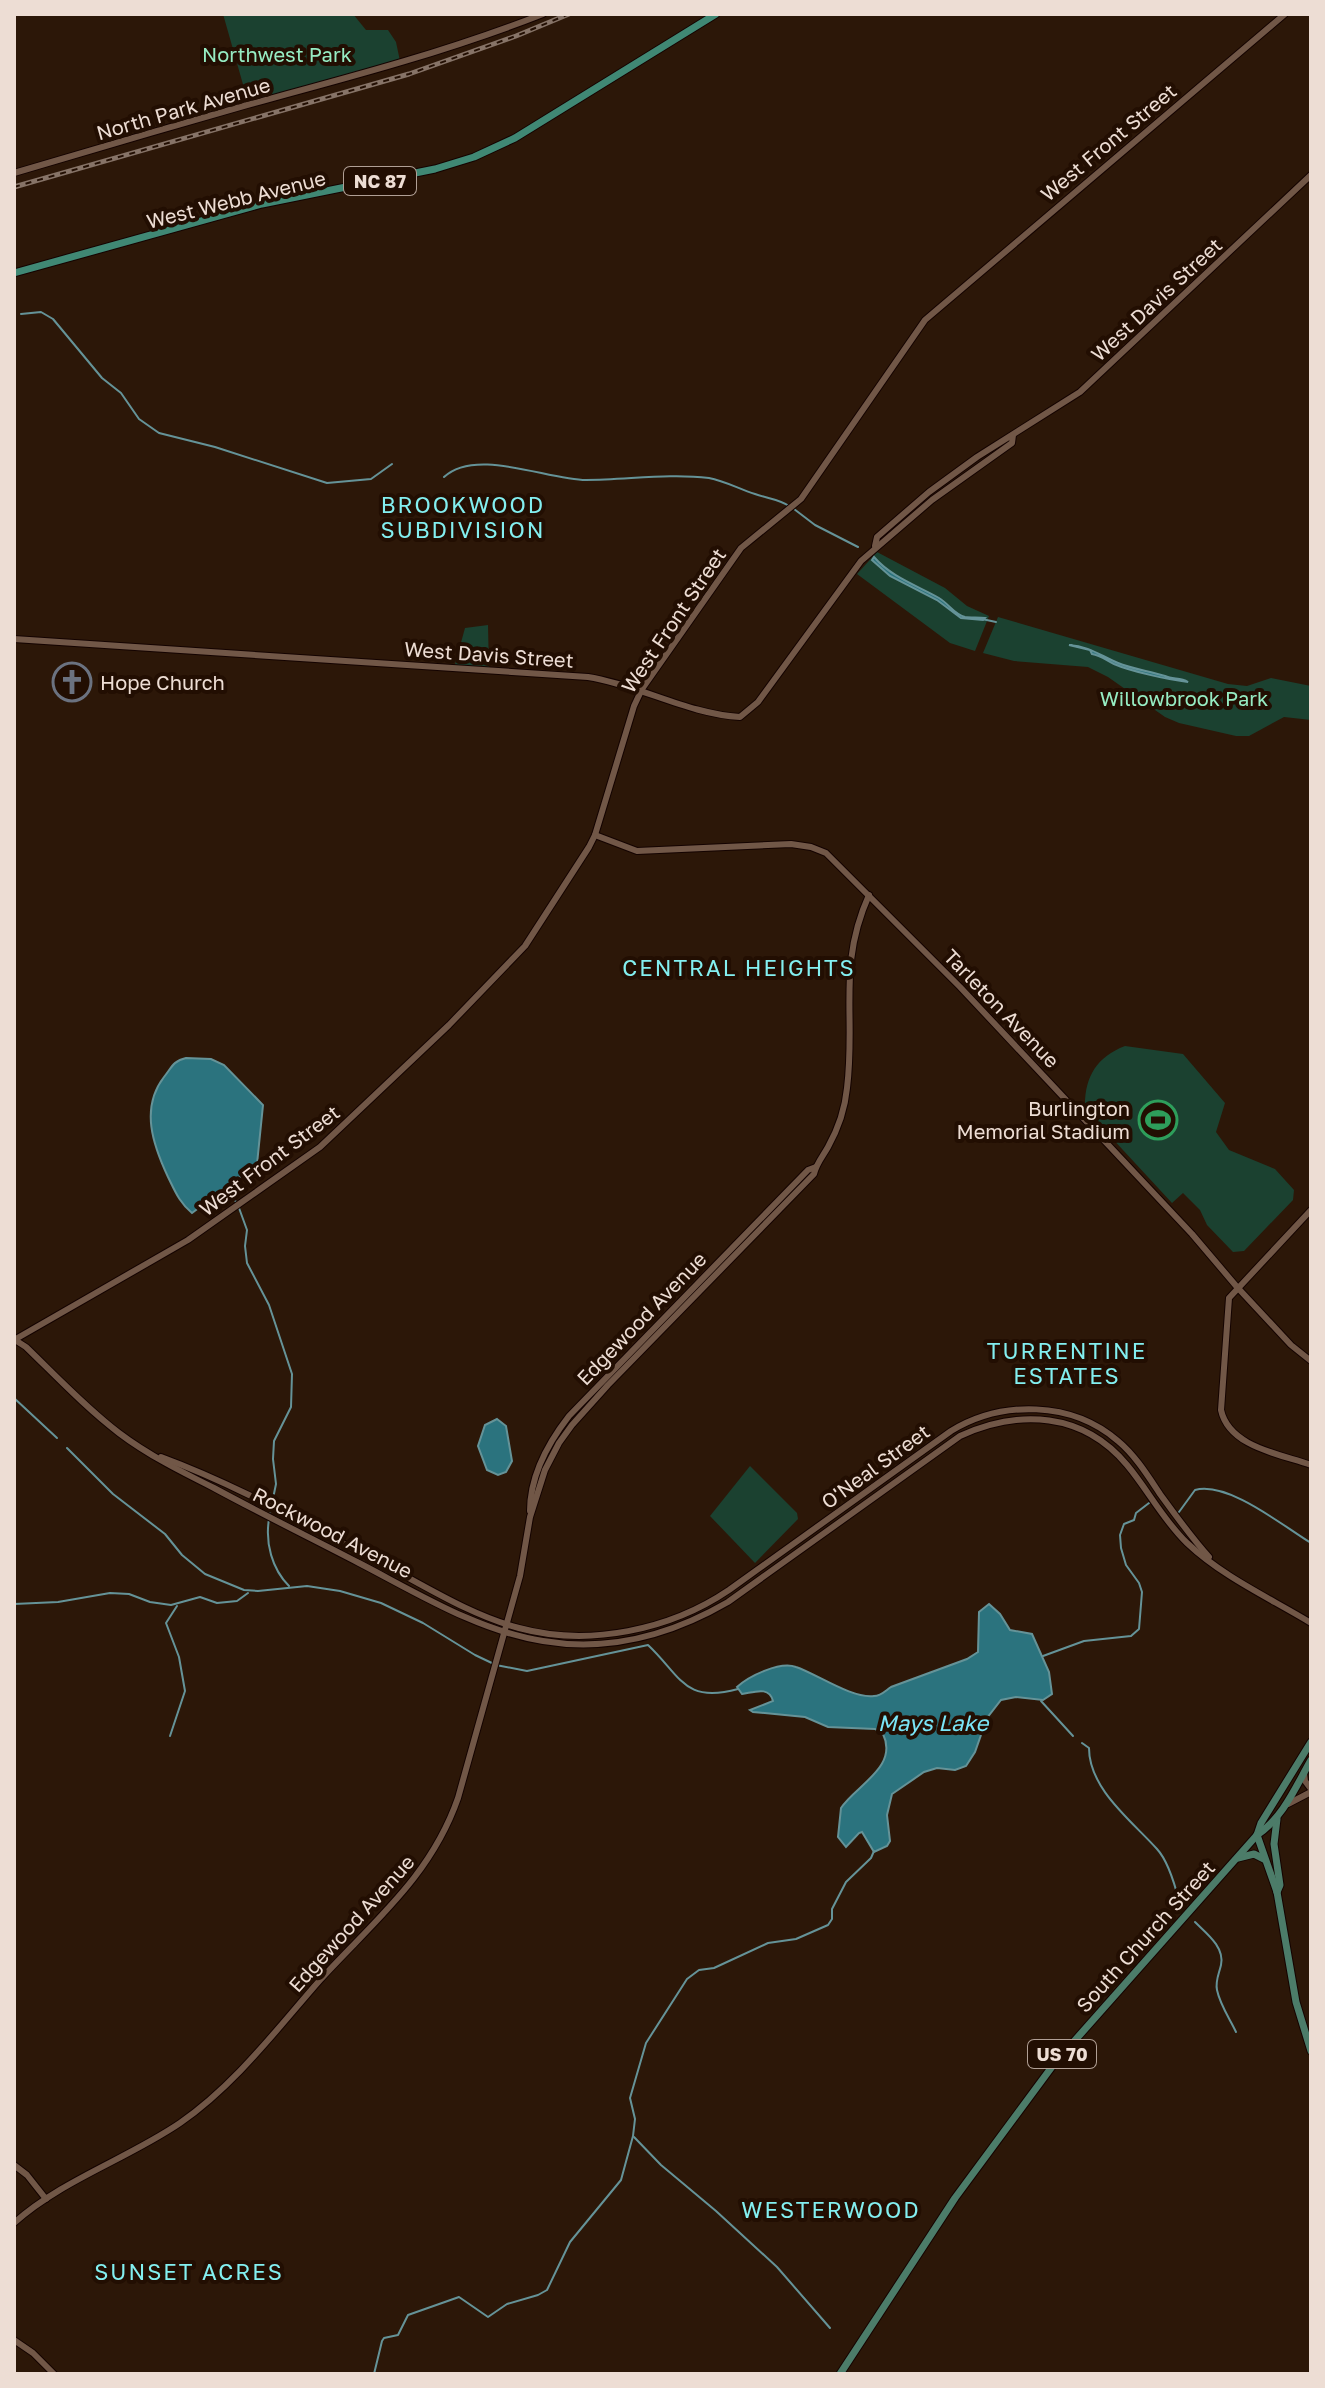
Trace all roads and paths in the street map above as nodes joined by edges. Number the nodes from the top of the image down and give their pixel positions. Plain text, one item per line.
1 (543, 14) edge
2 (716, 14) edge
3 (1285, 14) edge
4 (14, 173) edge
5 (1309, 179) edge
6 (14, 273) edge
7 (14, 639) edge
8 (642, 689) junction
9 (595, 835) junction
10 (869, 895) junction
11 (1311, 1210) edge
12 (1237, 1287) junction
13 (15, 1340) edge
14 (1311, 1361) edge
15 (1311, 1465) edge
16 (1311, 1623) edge
17 (506, 1629) junction
18 (1311, 1742) edge
19 (1311, 1760) edge
20 (1304, 1773) junction
21 (1311, 1790) edge
22 (1285, 1806) junction
23 (1277, 1816) junction
24 (1257, 1835) junction
25 (1260, 1844) junction
26 (1275, 1848) junction
27 (1236, 1858) junction
28 (1265, 1862) junction
29 (1277, 1892) junction
30 (1311, 2051) edge
31 (14, 2165) edge
32 (46, 2199) junction
33 (14, 2223) edge
34 (14, 2340) edge
35 (54, 2374) edge
36 (840, 2374) edge

1 - 4 street, North Park Avenue
2 - 6 highway, West Webb Avenue / NC 87
3 - 8 street, West Front Street
5 - 8 street, West Davis Street
7 - 8 street, West Davis Street
8 - 9 street, West Front Street
9 - 10 street, Tarleton Avenue
9 - 13 street, West Front Street
10 - 12 street, Tarleton Avenue
10 - 17 street, Edgewood Avenue
11 - 12 street
12 - 14 street, Tarleton Avenue
12 - 15 street
13 - 17 street, Rockwood Avenue
16 - 17 street, O'Neal Street
17 - 32 street, Edgewood Avenue
18 - 24 main road, South Church Street / US 70
19 - 20 main road, South Church Street / US 70
20 - 21 street
20 - 22 main road, South Church Street / US 70
21 - 22 street
22 - 23 main road, South Church Street / US 70
23 - 24 main road, South Church Street / US 70
23 - 26 main road
24 - 25 main road
24 - 26 main road
24 - 27 main road, South Church Street / US 70
25 - 26 main road
25 - 28 main road
26 - 29 main road
27 - 28 main road
27 - 36 main road, South Church Street / US 70
28 - 29 main road
29 - 30 main road
31 - 32 street
32 - 33 street, Edgewood Avenue
34 - 35 street

